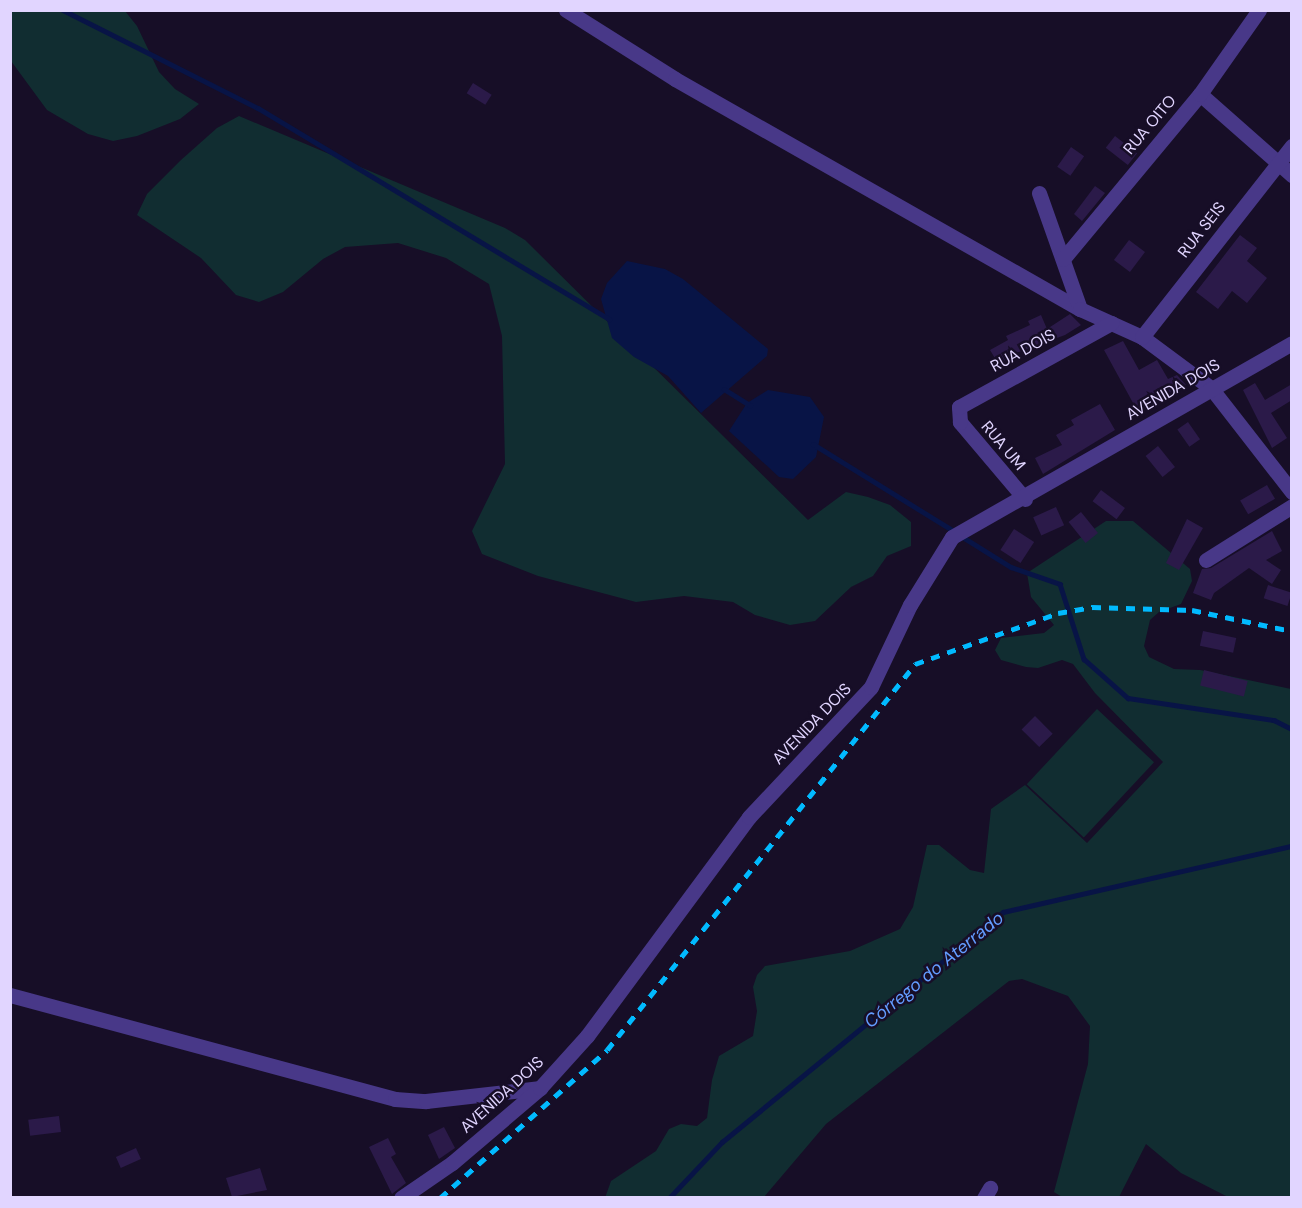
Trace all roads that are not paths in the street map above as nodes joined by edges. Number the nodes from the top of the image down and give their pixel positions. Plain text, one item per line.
1 (566, 10) edge
2 (1259, 10) edge
3 (1200, 94) junction
4 (1292, 146) edge
5 (1278, 163) junction
6 (1292, 175) edge
7 (1039, 193) dead end
8 (1063, 259) junction
9 (1080, 309) junction
10 (1111, 323) junction
11 (1142, 337) junction
12 (1292, 343) edge
13 (1211, 388) junction
14 (959, 414) joint
15 (1292, 492) edge
16 (1025, 499) junction
17 (1292, 506) edge
18 (1206, 560) dead end
19 (10, 995) edge
20 (540, 1088) junction
21 (401, 1197) edge

1 - 9 street
2 - 3 street, RUA OITO
3 - 5 street
3 - 8 street, RUA OITO
4 - 5 street, RUA SEIS
5 - 6 street
5 - 11 street, RUA SEIS
7 - 8 street
8 - 9 street
9 - 10 street
10 - 11 street
10 - 14 street, RUA DOIS
11 - 13 street
12 - 13 street, AVENIDA DOIS
13 - 15 street
13 - 16 street, AVENIDA DOIS
14 - 16 street, RUA UM
16 - 20 street, AVENIDA DOIS
17 - 18 street
19 - 20 street
20 - 21 street, AVENIDA DOIS

